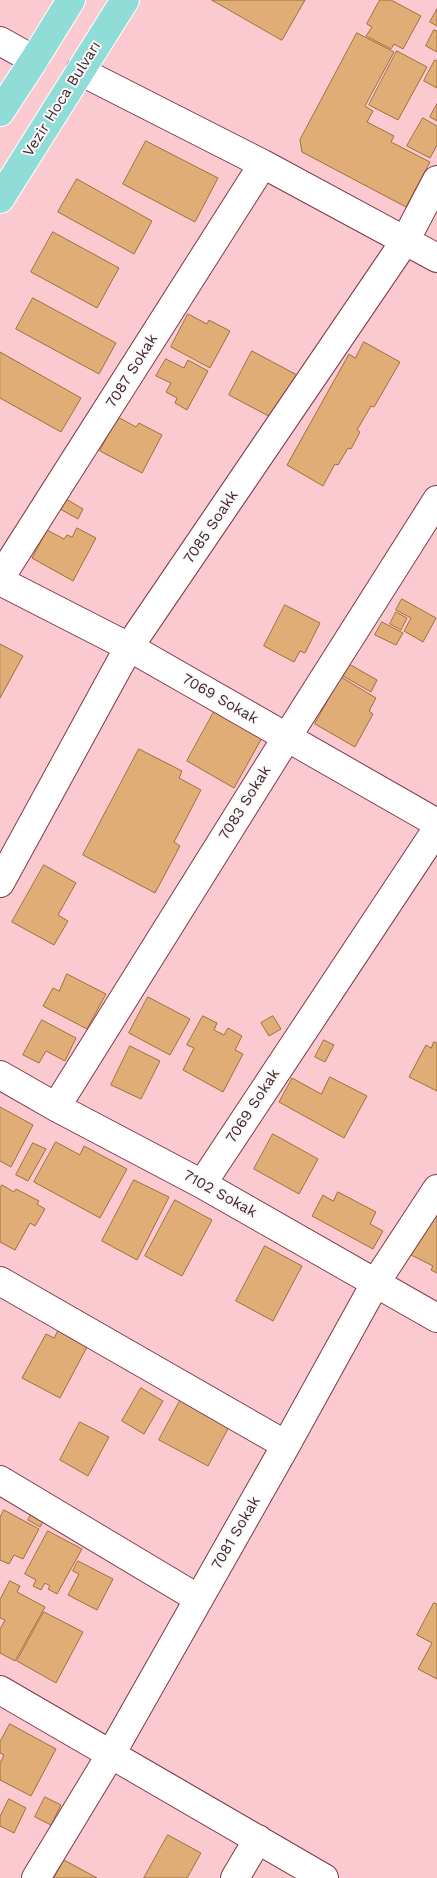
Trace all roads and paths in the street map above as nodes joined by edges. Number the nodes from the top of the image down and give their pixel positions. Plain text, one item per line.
1 (71, 0) edge
2 (125, 0) edge
3 (0, 41) edge
4 (34, 60) junction
5 (80, 71) junction
6 (0, 112) edge
7 (263, 164) junction
8 (437, 180) edge
9 (0, 199) edge
10 (405, 241) junction
11 (437, 258) edge
12 (437, 500) edge
13 (0, 580) edge
14 (130, 647) junction
15 (287, 737) junction
16 (437, 823) edge
17 (437, 829) edge
18 (0, 884) edge
19 (0, 1075) edge
20 (56, 1107) junction
21 (202, 1184) junction
22 (437, 1189) edge
23 (0, 1281) edge
24 (376, 1282) junction
25 (437, 1318) edge
26 (286, 1445) junction
27 (0, 1480) edge
28 (199, 1600) junction
29 (0, 1690) edge
30 (111, 1754) junction
31 (258, 1839) junction
32 (36, 1878) edge
33 (235, 1878) edge
34 (324, 1878) edge

1 - 4 main road
2 - 5 main road, Vezir Hoca Bulvarı
3 - 4 street
4 - 6 main road
5 - 7 street
5 - 9 main road, Vezir Hoca Bulvarı
7 - 10 street
7 - 13 street, 7087 Sokak
8 - 10 street, 7085 Soakk
10 - 11 street
10 - 14 street, 7085 Soakk
12 - 15 street, 7083 Sokak
13 - 14 street, 7069 Sokak
14 - 15 street, 7069 Sokak
14 - 18 street, 7085 Soakk
15 - 16 street, 7069 Sokak
15 - 20 street, 7083 Sokak
17 - 21 street, 7069 Sokak
19 - 20 street, 7102 Sokak
20 - 21 street, 7102 Sokak
21 - 24 street, 7102 Sokak
22 - 24 street, 7081 Sokak
23 - 26 street
24 - 25 street, 7102 Sokak
24 - 26 street, 7081 Sokak
26 - 28 street, 7081 Sokak
27 - 28 street
28 - 30 street, 7081 Sokak
29 - 30 street
30 - 31 street
30 - 32 street, 7081 Sokak
31 - 33 street
31 - 34 street

